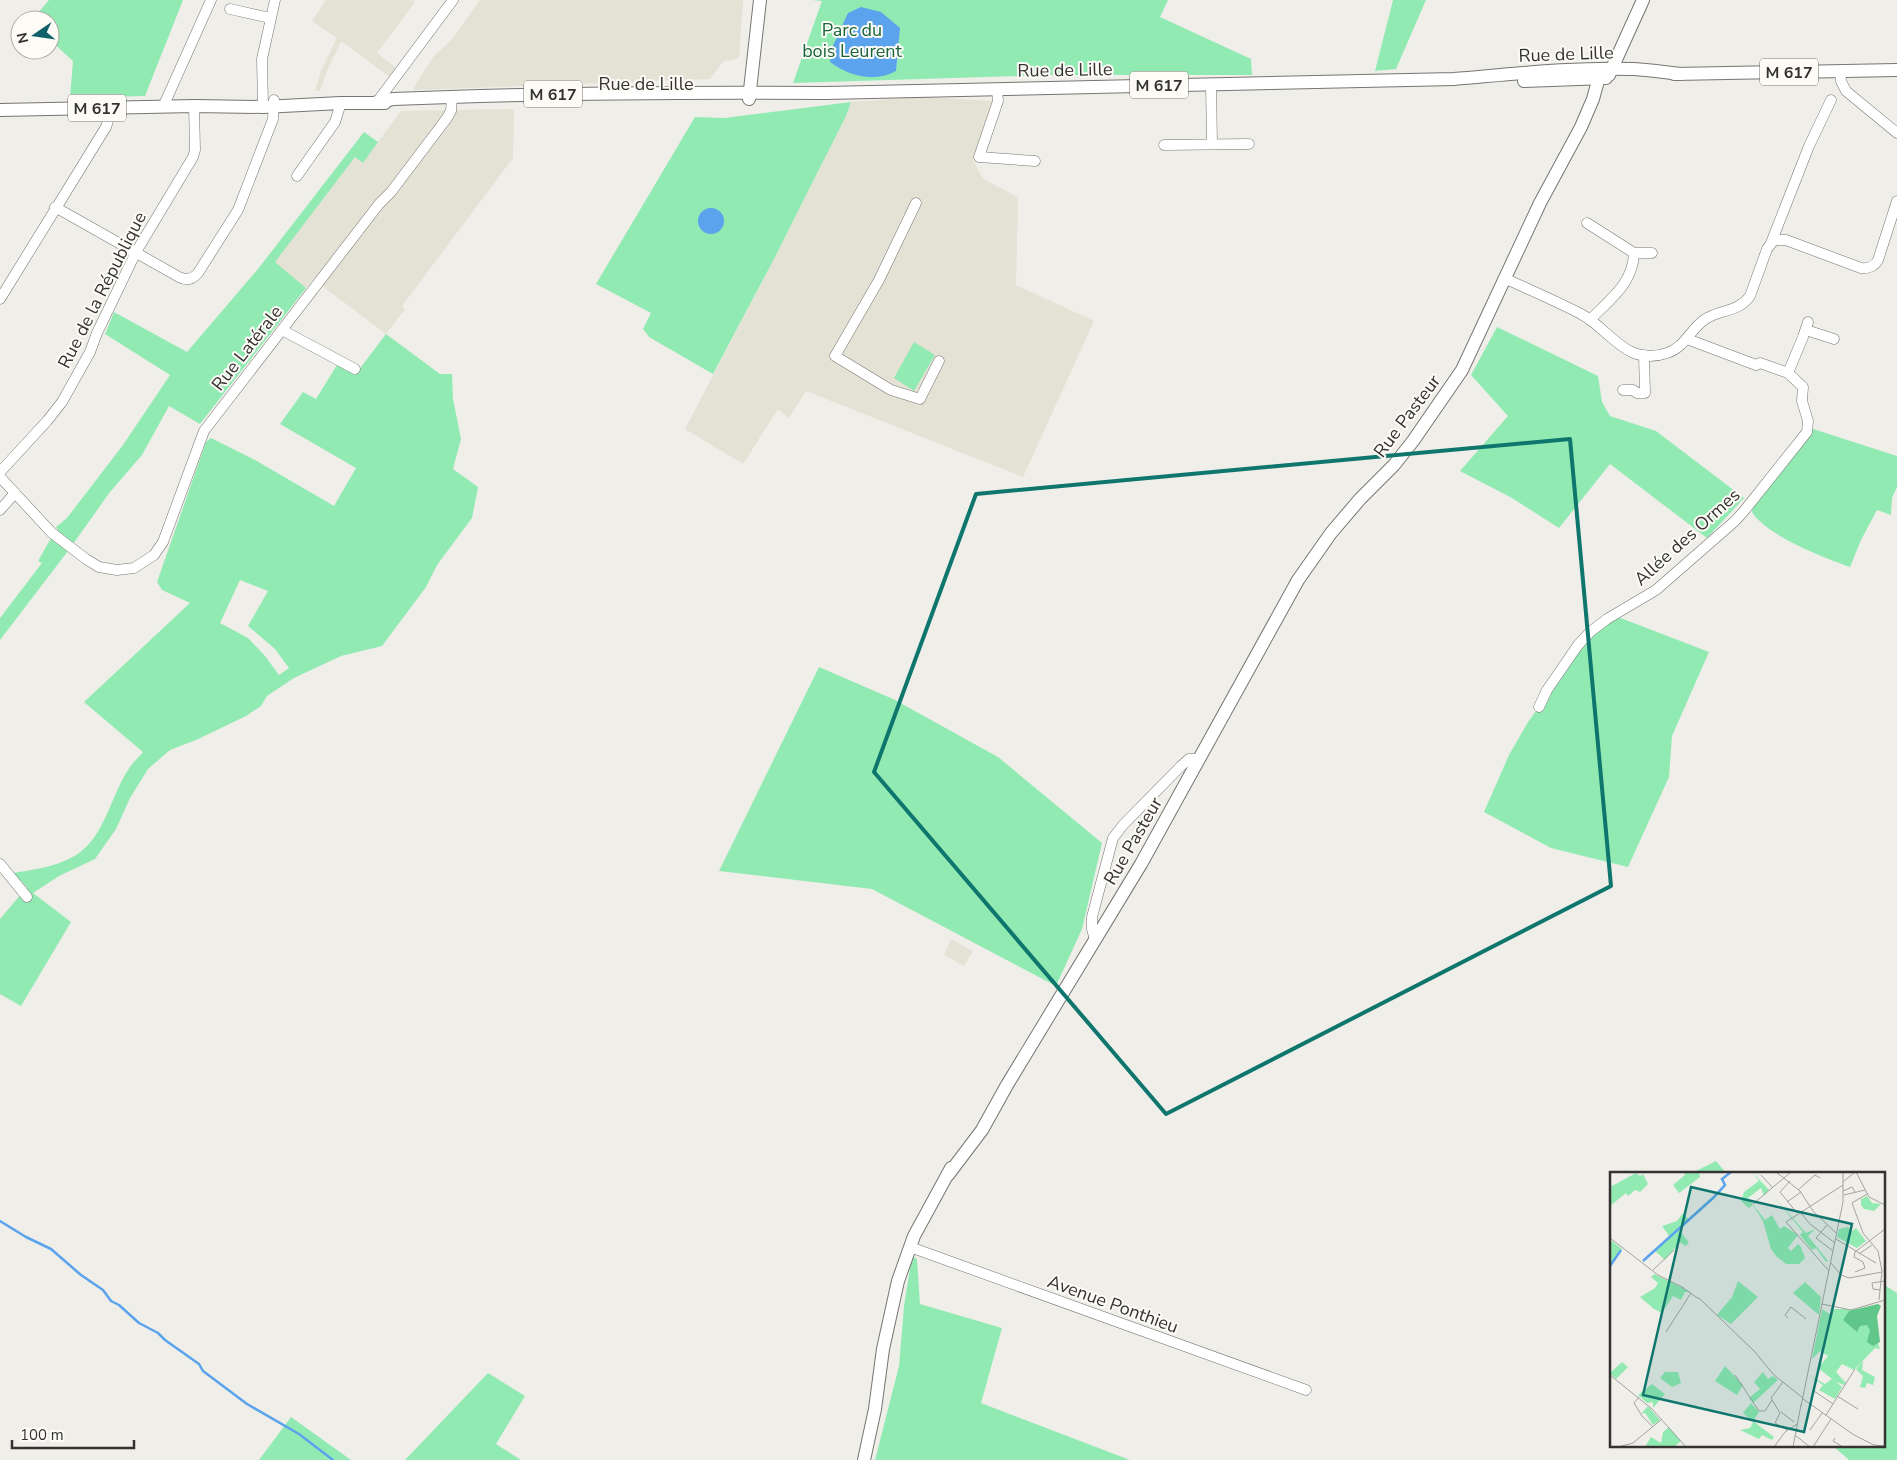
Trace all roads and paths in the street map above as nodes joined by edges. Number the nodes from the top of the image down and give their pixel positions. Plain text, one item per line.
1 (211, 0) edge
2 (275, 0) edge
3 (453, 0) edge
4 (760, 0) edge
5 (1643, 0) edge
6 (230, 8) dead end
7 (270, 18) junction
8 (1897, 70) edge
9 (1840, 71) junction
10 (1605, 74) junction
11 (1212, 84) junction
12 (997, 89) junction
13 (750, 96) junction
14 (452, 100) junction
15 (1831, 100) dead end
16 (377, 102) junction
17 (341, 103) junction
18 (269, 104) junction
19 (194, 106) junction
20 (163, 107) junction
21 (112, 108) junction
22 (0, 110) edge
23 (1897, 133) edge
24 (1212, 144) junction
25 (1250, 144) dead end
26 (1164, 145) dead end
27 (1035, 160) dead end
28 (296, 176) dead end
29 (1897, 201) edge
30 (916, 203) dead end
31 (55, 207) junction
32 (1587, 223) dead end
33 (1771, 242) junction
34 (136, 252) junction
35 (1634, 253) junction
36 (1652, 253) dead end
37 (1504, 278) junction
38 (0, 300) edge
39 (1590, 320) junction
40 (282, 330) junction
41 (1687, 339) junction
42 (1834, 339) dead end
43 (1644, 355) junction
44 (939, 361) dead end
45 (355, 369) dead end
46 (1788, 373) junction
47 (1623, 390) dead end
48 (0, 472) edge
49 (0, 477) edge
50 (15, 493) junction
51 (0, 510) edge
52 (1538, 707) dead end
53 (1200, 759) junction
54 (0, 864) edge
55 (27, 897) dead end
56 (1095, 940) junction
57 (910, 1247) junction
58 (1306, 1390) dead end
59 (864, 1460) edge

1 - 20 street
2 - 7 street
3 - 16 street
4 - 13 main road
5 - 10 main road, Rue Pasteur
6 - 7 street
7 - 18 street
8 - 9 main road, Rue de Lille / M 617
9 - 10 main road, Rue de Lille / M 617
9 - 23 street
10 - 11 main road, Rue de Lille / M 617
10 - 37 main road, Rue Pasteur
11 - 12 main road, Rue de Lille / M 617
11 - 24 street
12 - 13 main road, Rue de Lille / M 617
12 - 27 street
13 - 14 main road, Rue de Lille / M 617
14 - 16 main road, Rue de Lille / M 617
14 - 40 street, Rue Latérale
15 - 33 street
16 - 17 main road, Rue de Lille / M 617
17 - 18 main road, Rue de Lille / M 617
17 - 28 street
18 - 19 main road, Rue de Lille / M 617
18 - 34 street
19 - 20 main road, Rue de Lille / M 617
19 - 34 street, Rue de la République
20 - 21 main road, Rue de Lille / M 617
21 - 22 main road, Rue de Lille / M 617
21 - 31 street
24 - 25 street
24 - 26 street
29 - 33 street
30 - 44 street
31 - 34 street
31 - 38 street
32 - 35 street
33 - 41 street
34 - 48 street, Rue de la République
35 - 36 street
35 - 39 street
37 - 39 street
37 - 53 main road, Rue Pasteur
39 - 43 street
40 - 45 street
40 - 50 street, Rue Latérale
41 - 43 street
41 - 46 street
42 - 46 street
43 - 47 street
46 - 52 street, Allée des Ormes
49 - 50 street, Rue Latérale
50 - 51 street
53 - 56 main road, Rue Pasteur
53 - 56 street, Rue Pasteur
54 - 55 street
56 - 57 main road, Rue Pasteur
57 - 58 street, Avenue Ponthieu
57 - 59 main road, Rue Pasteur

